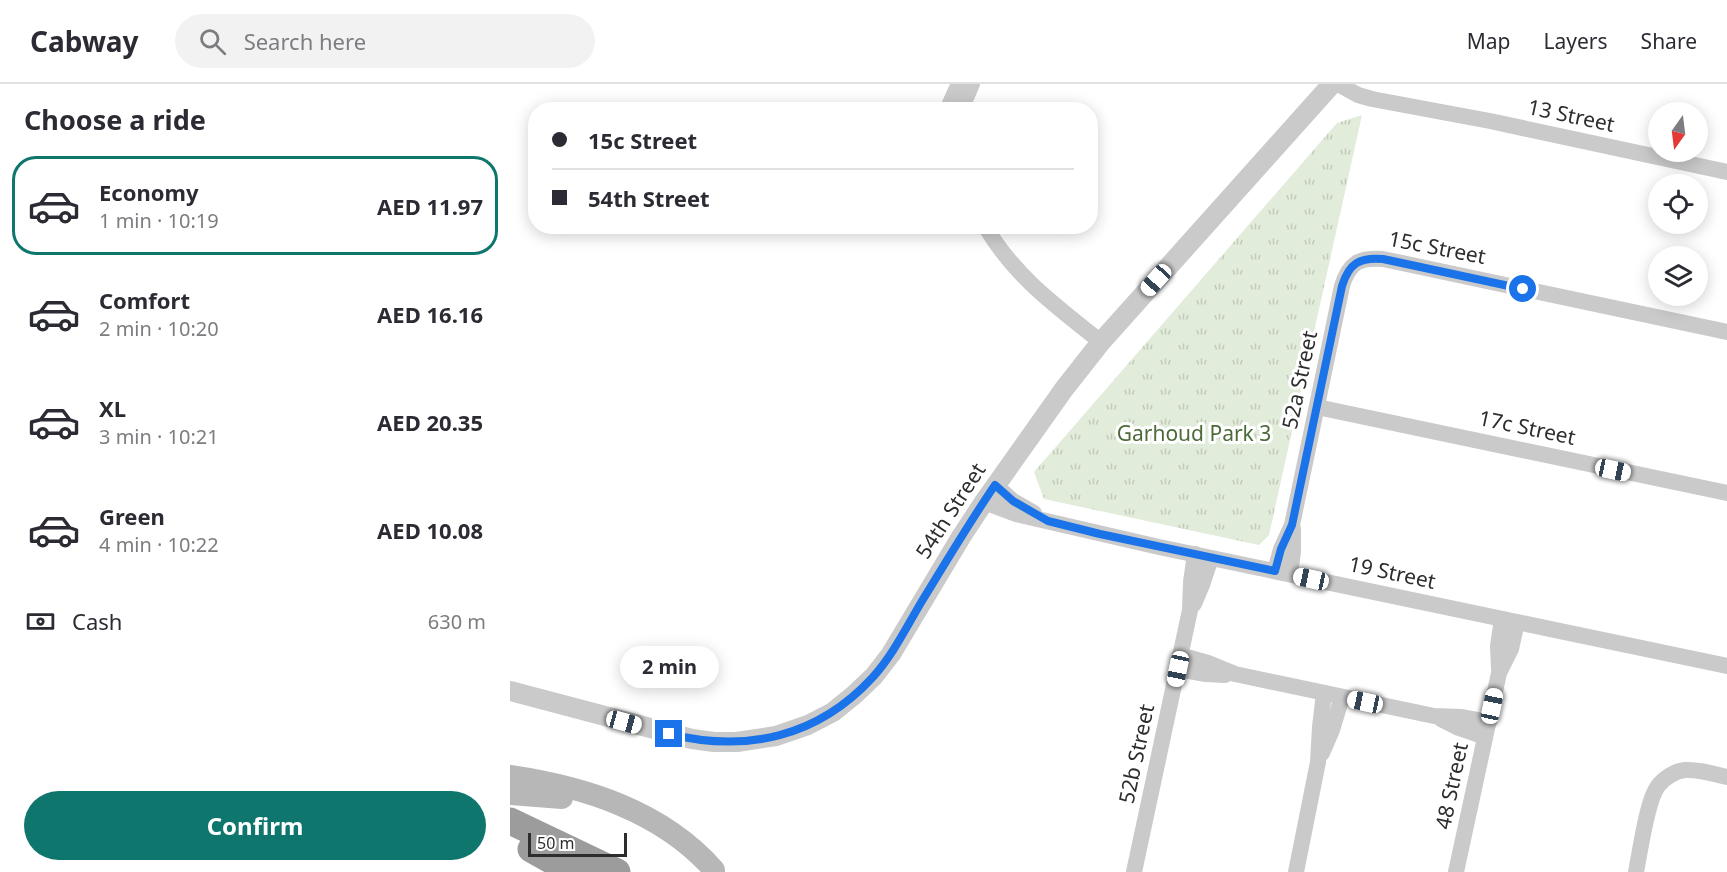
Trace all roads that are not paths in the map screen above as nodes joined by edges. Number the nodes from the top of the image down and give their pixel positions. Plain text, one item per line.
1 (960, 84) edge
2 (972, 84) edge
3 (1332, 84) edge
4 (1338, 84) edge
5 (1359, 84) edge
6 (1384, 100) junction
7 (951, 102) edge
8 (964, 102) edge
9 (1727, 172) edge
10 (989, 234) edge
11 (1350, 267) joint
12 (1727, 332) edge
13 (1101, 342) junction
14 (1317, 407) junction
15 (995, 485) junction
16 (1727, 493) edge
17 (984, 502) junction
18 (1048, 521) junction
19 (1203, 556) junction
20 (1282, 573) junction
21 (1509, 621) junction
22 (1179, 662) junction
23 (1727, 666) edge
24 (510, 691) edge
25 (1324, 693) junction
26 (1342, 697) junction
27 (1487, 729) junction
28 (1318, 762) junction
29 (510, 776) edge
30 (1727, 777) edge
31 (510, 794) edge
32 (510, 821) edge
33 (510, 837) edge
34 (715, 871) edge
35 (572, 872) edge
36 (617, 872) edge
37 (1134, 872) edge
38 (1296, 872) edge
39 (1456, 872) edge
40 (1636, 872) edge

1 - 7 street
2 - 8 street
3 - 13 street, 54th Street
4 - 6 street, 13 Street
5 - 6 street
6 - 9 street, 13 Street
10 - 13 street
11 - 12 street, 15c Street
11 - 14 street, 52a Street
13 - 15 street, 54th Street
14 - 16 street, 17c Street
14 - 20 street, 52a Street
15 - 17 street, 54th Street
15 - 18 street, 19 Street
17 - 18 street, 19 Street
17 - 24 street, 54th Street
18 - 19 street, 19 Street
19 - 20 street, 19 Street
19 - 22 street, 52b Street
20 - 21 street, 19 Street
21 - 23 street, 19 Street
21 - 27 street, 48 Street
22 - 25 street
22 - 37 street, 52b Street
25 - 26 street
25 - 28 street
26 - 27 street
26 - 28 street
27 - 39 street, 48 Street
28 - 38 street
29 - 34 main road
30 - 40 street
31 - 34 main road
32 - 36 highway
33 - 35 highway

